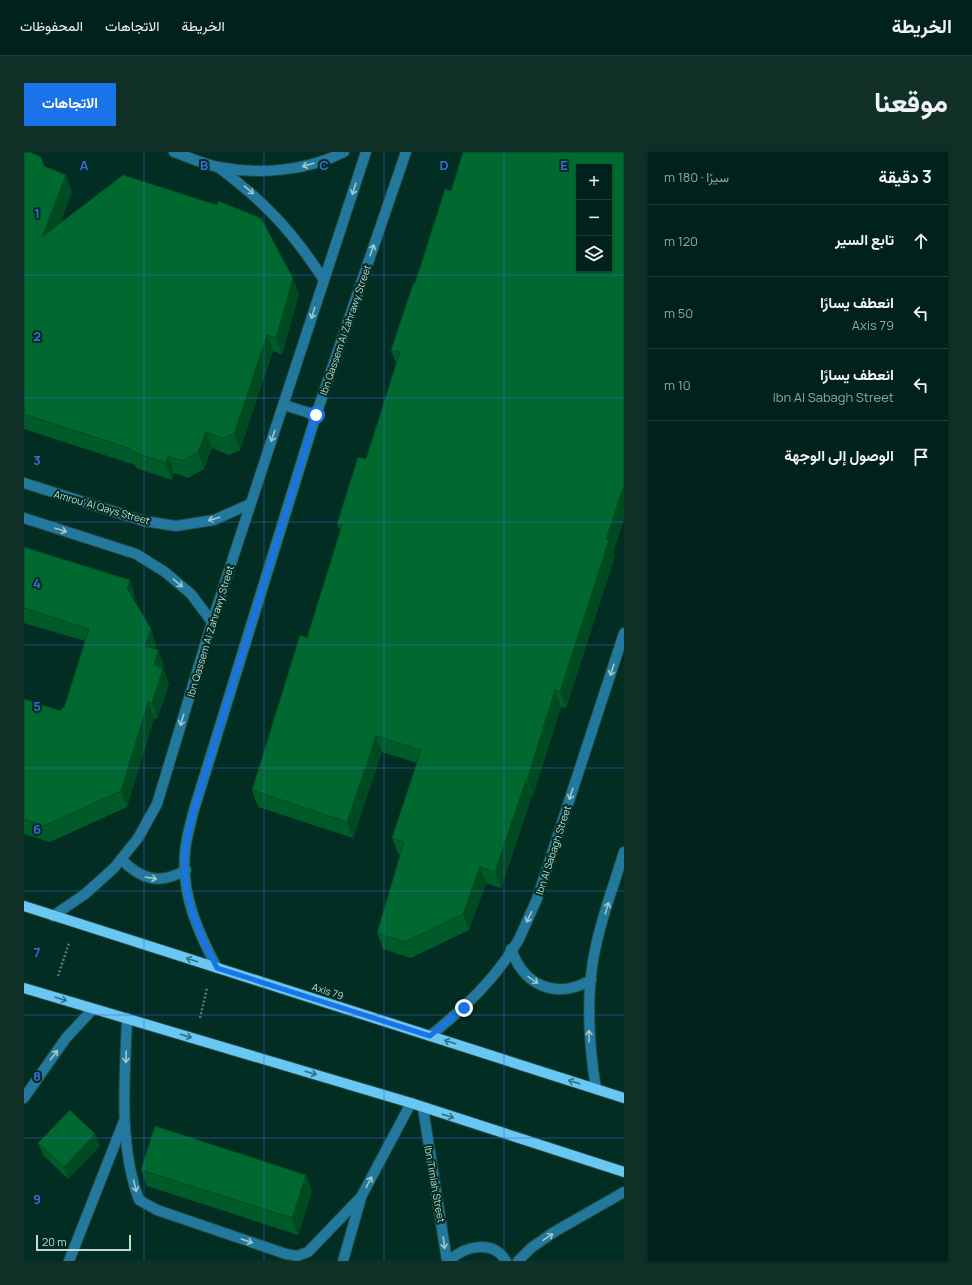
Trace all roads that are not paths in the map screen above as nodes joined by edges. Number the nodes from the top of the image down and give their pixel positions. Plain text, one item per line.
1 (174, 152) edge
2 (344, 152) edge
3 (366, 152) edge
4 (406, 152) edge
5 (218, 167) junction
6 (324, 280) junction
7 (284, 405) junction
8 (316, 415) junction
9 (24, 483) edge
10 (250, 504) junction
11 (24, 518) edge
12 (212, 622) junction
13 (624, 633) edge
14 (624, 852) edge
15 (121, 859) junction
16 (186, 870) junction
17 (24, 906) edge
18 (53, 916) junction
19 (511, 949) junction
20 (215, 967) junction
21 (591, 980) junction
22 (24, 988) edge
23 (93, 1009) junction
24 (127, 1018) junction
25 (430, 1036) junction
26 (596, 1089) junction
27 (24, 1098) edge
28 (624, 1098) edge
29 (411, 1103) junction
30 (423, 1108) junction
31 (124, 1121) junction
32 (624, 1172) edge
33 (624, 1192) edge
34 (361, 1197) junction
35 (69, 1261) edge
36 (343, 1261) edge
37 (448, 1261) edge
38 (506, 1261) edge
39 (518, 1261) edge

1 - 5 street
2 -> 5 street
3 -> 6 street, Ibn Qassem Al Zahrawy Street
8 -> 4 street, Ibn Qassem Al Zahrawy Street
5 -> 6 street
6 -> 7 street, Ibn Qassem Al Zahrawy Street
7 - 8 street
7 -> 10 street, Ibn Qassem Al Zahrawy Street
8 - 16 street, Ibn Qassem Al Zahrawy Street
10 -> 9 street, Amrou' Al Qays Street
10 - 12 street, Ibn Qassem Al Zahrawy Street
11 -> 12 street
12 -> 15 street, Ibn Qassem Al Zahrawy Street
13 -> 19 street, Ibn Al Sabagh Street
21 -> 14 street
15 -> 16 street
15 - 18 street, Ibn Qassem Al Zahrawy Street
16 - 20 street, Ibn Qassem Al Zahrawy Street
17 - 18 main road, Axis 79
20 -> 18 main road, Axis 79
19 -> 21 street
19 - 25 street, Ibn Al Sabagh Street
20 - 25 main road, Axis 79
26 -> 21 street
22 -> 23 main road
23 - 24 main road
27 -> 23 street
24 -> 29 main road
24 -> 31 street
26 -> 25 main road, Axis 79
26 - 28 main road, Axis 79
29 - 30 main road
34 -> 29 street
30 -> 32 main road
30 -> 37 street, Ibn Timiah Street
31 -> 34 street
31 - 35 street
39 -> 33 street
34 - 36 street
37 - 38 street

